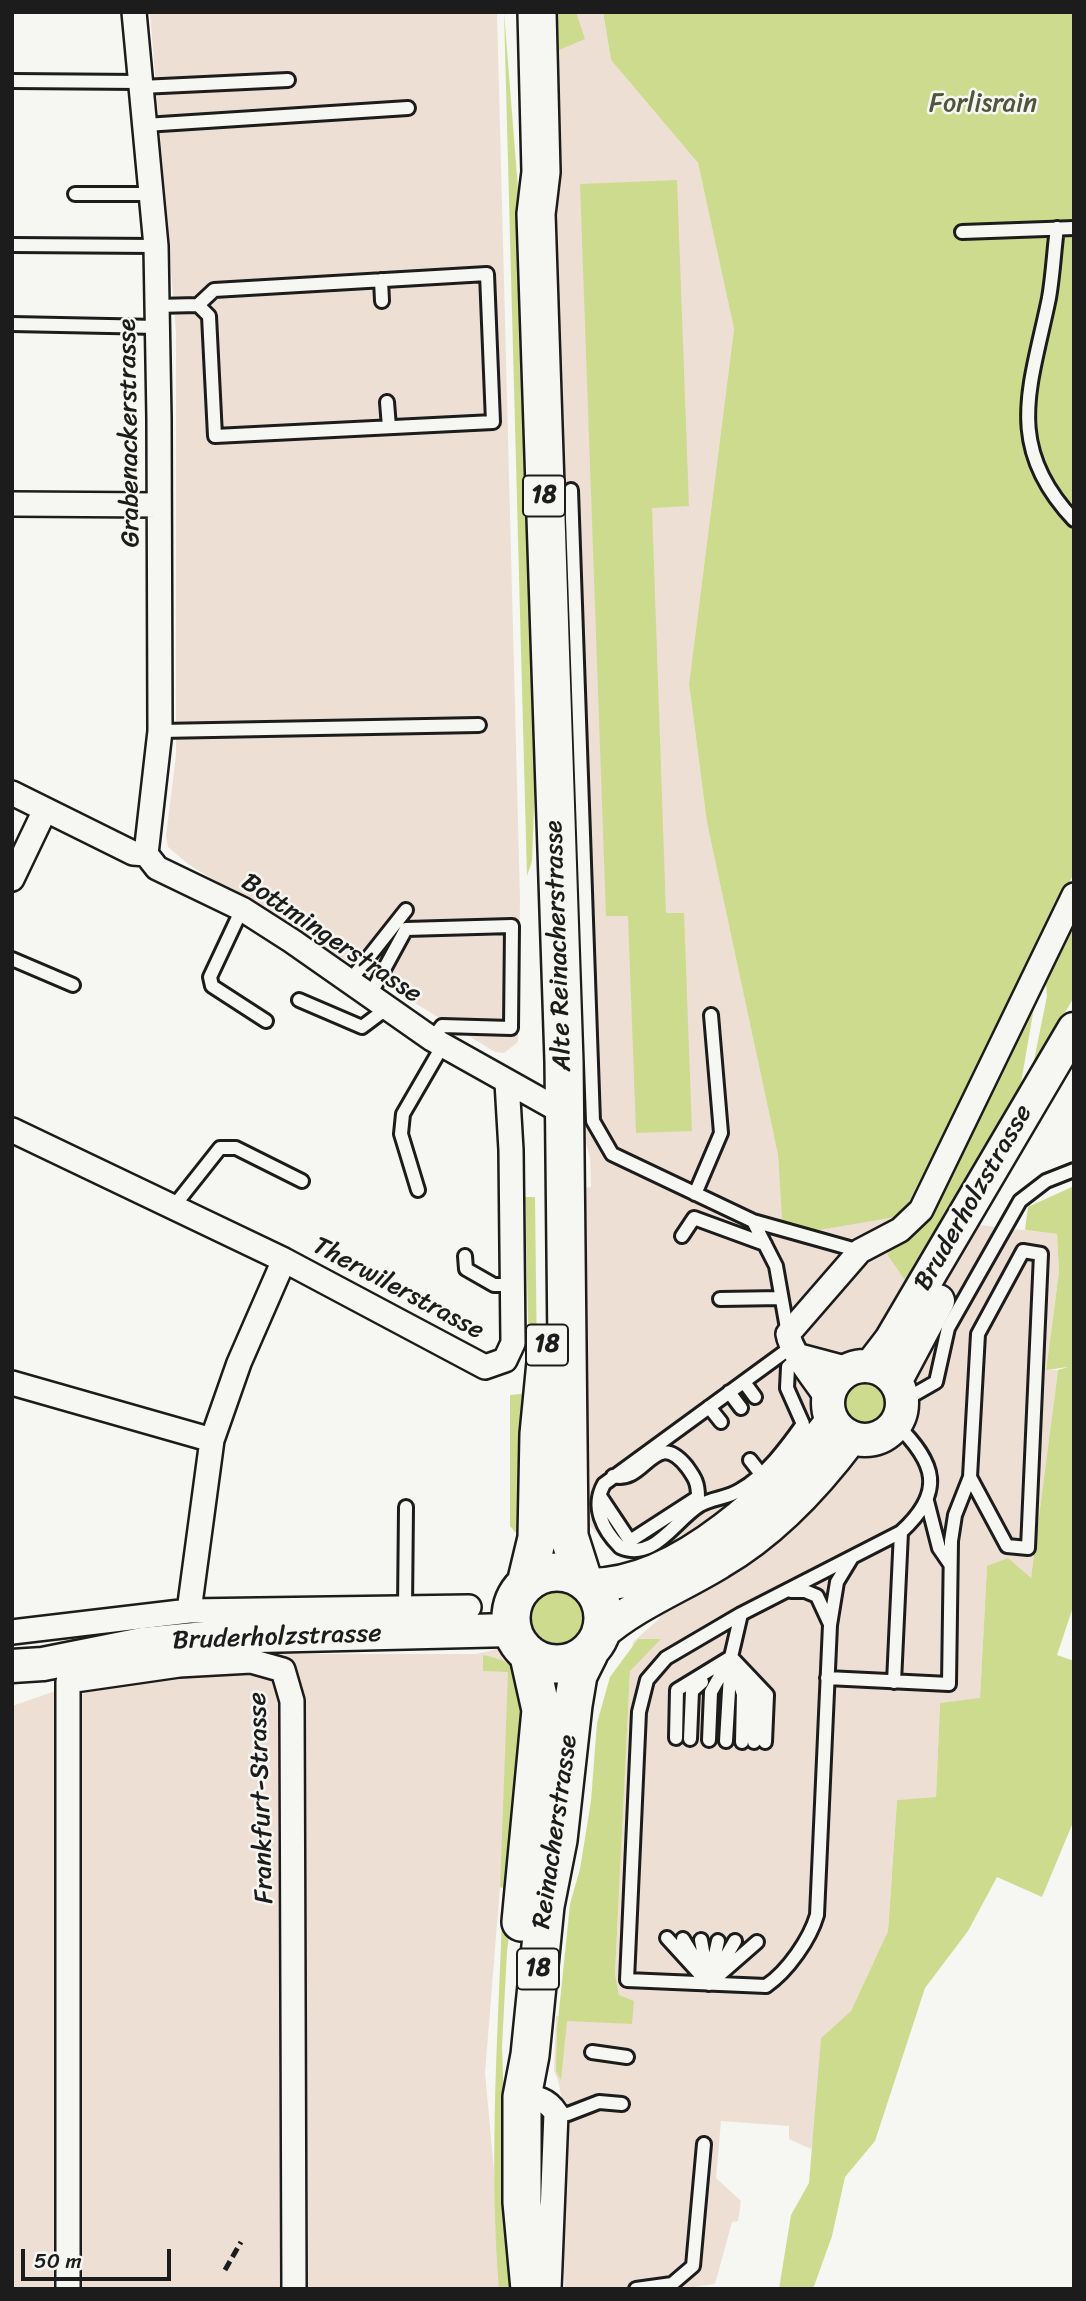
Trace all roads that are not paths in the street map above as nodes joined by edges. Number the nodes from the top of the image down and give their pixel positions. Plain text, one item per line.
1 (134, 12) edge
2 (517, 12) edge
3 (537, 12) edge
4 (288, 80) dead end
5 (12, 81) edge
6 (141, 85) junction
7 (408, 108) dead end
8 (145, 125) junction
9 (75, 194) dead end
10 (151, 194) junction
11 (536, 214) junction
12 (1057, 228) junction
13 (1074, 228) edge
14 (962, 232) dead end
15 (12, 245) edge
16 (156, 246) junction
17 (381, 280) junction
18 (382, 301) dead end
19 (198, 306) junction
20 (157, 316) junction
21 (12, 324) edge
22 (387, 402) dead end
23 (389, 427) junction
24 (570, 490) dead end
25 (12, 504) edge
26 (159, 505) junction
27 (1074, 520) edge
28 (479, 725) dead end
29 (160, 731) junction
30 (12, 793) edge
31 (45, 810) junction
32 (146, 853) junction
33 (12, 879) edge
34 (1074, 895) edge
35 (242, 909) junction
36 (406, 910) dead end
37 (12, 959) edge
38 (349, 982) junction
39 (73, 985) dead end
40 (299, 1000) dead end
41 (378, 1003) junction
42 (711, 1015) dead end
43 (266, 1021) dead end
44 (1074, 1029) edge
45 (438, 1042) junction
46 (1074, 1059) edge
47 (507, 1082) junction
48 (554, 1108) junction
49 (12, 1130) edge
50 (1074, 1170) edge
51 (302, 1181) dead end
52 (418, 1190) dead end
53 (695, 1194) junction
54 (174, 1206) junction
55 (753, 1221) junction
56 (682, 1236) dead end
57 (765, 1244) junction
58 (860, 1251) junction
59 (465, 1255) dead end
60 (285, 1260) junction
61 (513, 1285) junction
62 (781, 1298) junction
63 (720, 1299) dead end
64 (793, 1346) junction
65 (883, 1377) junction
66 (744, 1381) junction
67 (12, 1383) edge
68 (729, 1392) junction
69 (755, 1397) dead end
70 (709, 1407) junction
71 (741, 1408) dead end
72 (837, 1420) junction
73 (721, 1422) dead end
74 (896, 1424) junction
75 (212, 1440) junction
76 (750, 1460) dead end
77 (761, 1474) junction
78 (613, 1476) junction
79 (970, 1477) junction
80 (598, 1493) junction
81 (927, 1501) junction
82 (406, 1507) dead end
83 (901, 1532) junction
84 (851, 1559) junction
85 (950, 1564) junction
86 (586, 1582) junction
87 (526, 1584) junction
88 (788, 1591) junction
89 (470, 1607) dead end
90 (405, 1609) junction
91 (190, 1611) junction
92 (741, 1614) junction
93 (830, 1625) junction
94 (12, 1632) edge
95 (521, 1643) junction
96 (595, 1643) junction
97 (731, 1657) junction
98 (28, 1665) edge
99 (12, 1678) edge
100 (827, 1678) junction
101 (894, 1682) junction
102 (676, 1738) dead end
103 (691, 1739) dead end
104 (709, 1740) dead end
105 (726, 1741) dead end
106 (754, 1742) dead end
107 (667, 1938) dead end
108 (683, 1939) dead end
109 (701, 1940) dead end
110 (718, 1941) dead end
111 (746, 1942) dead end
112 (709, 1984) junction
113 (592, 2052) dead end
114 (627, 2057) dead end
115 (522, 2097) junction
116 (622, 2104) dead end
117 (556, 2113) junction
118 (704, 2144) dead end
119 (68, 2278) edge
120 (294, 2289) edge
121 (530, 2289) edge
122 (549, 2289) edge
123 (636, 2289) edge

1 - 6 street, Grabenackerstrasse
2 - 11 main road, Alte Reinacherstrasse / 18
3 - 11 main road, Alte Reinacherstrasse / 18
4 - 6 lane
5 - 6 lane
6 - 8 street, Grabenackerstrasse
7 - 8 lane
8 - 10 street, Grabenackerstrasse
9 - 10 lane
10 - 16 street, Grabenackerstrasse
11 - 48 main road, Alte Reinacherstrasse / 18
12 - 13 lane
12 - 14 lane
12 - 27 lane
15 - 16 lane
16 - 20 street, Grabenackerstrasse
17 - 18 lane
17 - 19 lane
17 - 23 lane
19 - 20 lane
19 - 23 lane
20 - 21 lane
20 - 26 street, Grabenackerstrasse
22 - 23 lane
24 - 53 lane
25 - 26 street
26 - 29 street, Grabenackerstrasse
28 - 29 lane
29 - 32 street, Grabenackerstrasse
30 - 31 street, Bottmingerstrasse
31 - 32 street, Bottmingerstrasse
31 - 33 street
32 - 35 street, Bottmingerstrasse
34 - 58 street
35 - 38 street, Bottmingerstrasse
35 - 43 lane
36 - 38 lane
37 - 39 lane
38 - 41 street, Bottmingerstrasse
40 - 41 lane
41 - 45 street, Bottmingerstrasse
41 - 45 lane
42 - 53 lane
44 - 65 main road, Bruderholzstrasse
45 - 47 street, Bottmingerstrasse
45 - 52 lane
46 - 65 main road, Bruderholzstrasse
47 - 48 street, Bottmingerstrasse
47 - 61 street, Therwilerstrasse
48 - 86 main road, Alte Reinacherstrasse / 18
48 - 87 main road, Alte Reinacherstrasse / 18
49 - 54 street, Therwilerstrasse
50 - 65 lane
51 - 54 lane
53 - 55 lane
54 - 60 street, Therwilerstrasse
55 - 57 lane
55 - 58 lane
56 - 57 lane
57 - 62 lane
58 - 64 street
59 - 61 lane
60 - 61 street, Therwilerstrasse
60 - 75 street
62 - 63 lane
62 - 64 lane
64 - 65 street
64 - 66 lane
64 - 72 street
64 - 77 lane
65 - 72 main road
65 - 74 main road
66 - 68 lane
66 - 69 lane
67 - 75 street
68 - 70 lane
68 - 71 lane
70 - 73 lane
70 - 78 lane
72 - 74 main road
72 - 86 main road
72 - 96 main road
74 - 81 lane
75 - 91 street
76 - 77 lane
77 - 80 lane
78 - 80 lane
78 - 80 lane
79 - 79 lane
79 - 85 lane
81 - 83 lane
81 - 85 lane
82 - 90 lane
83 - 84 lane
83 - 101 lane
84 - 88 lane
84 - 93 lane
85 - 101 lane
86 - 87 main road
86 - 96 main road
87 - 95 main road
88 - 92 lane
88 - 93 lane
89 - 90 street
90 - 91 street
91 - 94 street
92 - 97 lane
92 - 112 lane
93 - 100 lane
95 - 96 main road
95 - 98 main road, Bruderholzstrasse
95 - 115 main road, Reinacherstrasse / 18
96 - 115 main road, Reinacherstrasse / 18
97 - 102 lane
97 - 103 lane
97 - 104 lane
97 - 105 lane
97 - 106 lane
98 - 99 main road, Bruderholzstrasse
100 - 101 lane
100 - 112 lane
107 - 112 lane
108 - 112 lane
109 - 112 lane
110 - 112 lane
111 - 112 lane
113 - 114 lane
115 - 117 street
115 - 121 main road, Reinacherstrasse / 18
116 - 117 lane
117 - 122 street
118 - 123 lane
119 - 120 street, Frankfurt-Strasse

